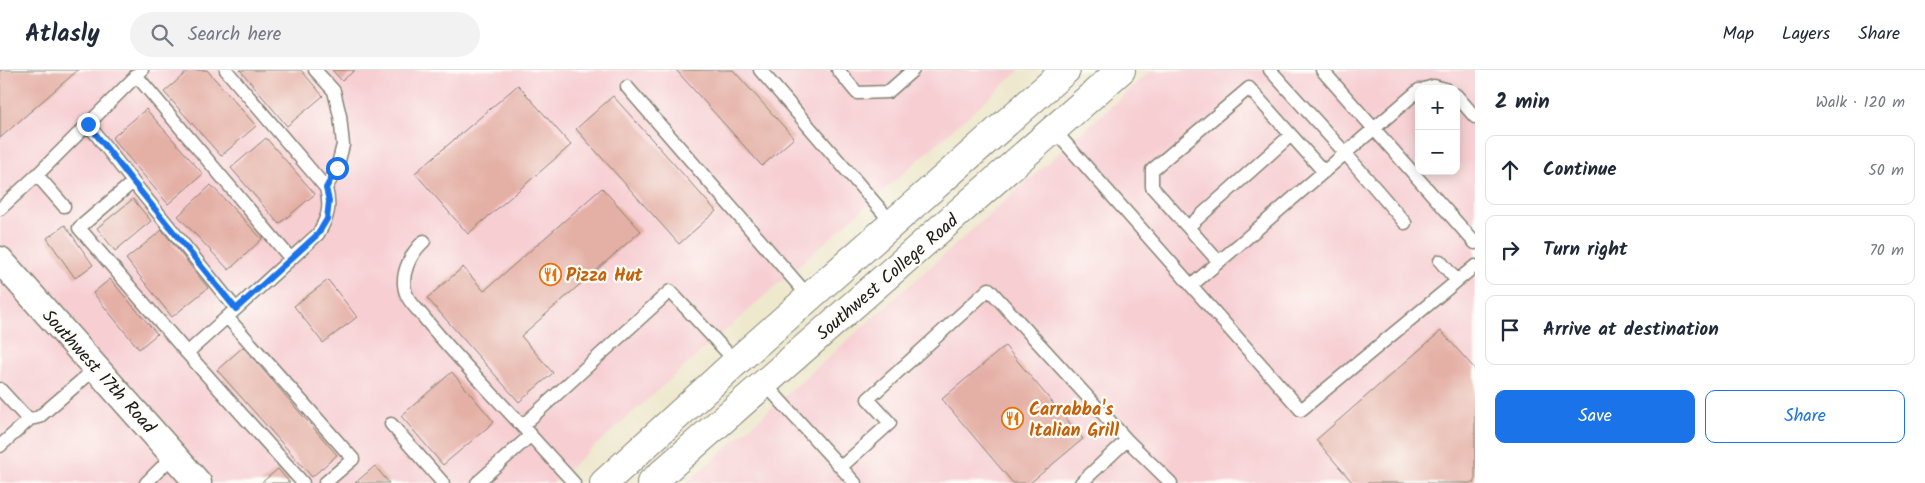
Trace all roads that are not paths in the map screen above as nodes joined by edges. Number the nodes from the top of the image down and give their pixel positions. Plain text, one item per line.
1 (226, 70) edge
2 (315, 70) edge
3 (760, 70) edge
4 (838, 70) edge
5 (914, 70) edge
6 (1066, 70) edge
7 (1121, 70) edge
8 (1270, 70) edge
9 (1322, 70) edge
10 (139, 73) edge
11 (627, 87) dead end
12 (1415, 94) edge
13 (1460, 100) edge
14 (1475, 117) edge
15 (88, 124) junction
16 (1052, 129) junction
17 (1374, 130) junction
18 (1291, 135) junction
19 (1346, 154) junction
20 (1324, 172) junction
21 (37, 175) junction
22 (133, 182) junction
23 (326, 188) junction
24 (64, 206) dead end
25 (0, 209) edge
26 (1404, 223) dead end
27 (893, 224) junction
28 (1188, 227) junction
29 (424, 240) dead end
30 (1475, 243) edge
31 (291, 258) junction
32 (0, 260) edge
33 (1440, 261) dead end
34 (1219, 262) junction
35 (1475, 266) edge
36 (1457, 281) junction
37 (1192, 285) junction
38 (810, 298) junction
39 (232, 313) junction
40 (187, 353) junction
41 (736, 362) junction
42 (96, 368) junction
43 (764, 384) junction
44 (0, 389) edge
45 (30, 419) junction
46 (391, 424) dead end
47 (527, 430) junction
48 (1127, 440) junction
49 (0, 446) edge
50 (174, 455) junction
51 (841, 467) junction
52 (146, 483) edge
53 (198, 483) edge
54 (303, 483) edge
55 (325, 483) edge
56 (442, 483) edge
57 (477, 483) edge
58 (574, 483) edge
59 (604, 483) edge
60 (651, 483) edge
61 (856, 483) edge
62 (1081, 483) edge
63 (1171, 483) edge

1 - 23 lane
2 - 23 lane
3 - 27 lane
4 - 5 lane
6 - 27 main road, Southwest College Road
7 - 16 main road, Southwest College Road
8 - 19 lane
9 - 17 lane
10 - 15 lane
10 - 31 lane
11 - 38 lane
12 - 17 lane
13 - 14 lane
15 - 21 lane
15 - 22 lane
16 - 37 lane
16 - 43 main road, Southwest College Road
17 - 19 lane
17 - 30 lane
18 - 20 lane
18 - 28 lane
18 - 28 lane
19 - 20 lane
19 - 26 lane
20 - 34 lane
21 - 24 lane
21 - 25 lane
22 - 39 lane
22 - 40 lane
23 - 31 lane
27 - 38 main road, Southwest College Road
28 - 34 lane
29 - 47 lane
31 - 39 lane
32 - 42 street, Southwest 17th Road
33 - 36 lane
34 - 37 lane
35 - 36 lane
36 - 37 lane
38 - 41 main road, Southwest College Road
39 - 40 lane
39 - 55 lane
40 - 54 lane
41 - 47 lane
41 - 59 main road, Southwest College Road
42 - 45 lane
42 - 50 street, Southwest 17th Road
43 - 51 lane
43 - 60 main road, Southwest College Road
44 - 45 lane
45 - 49 lane
46 - 56 lane
47 - 57 lane
47 - 58 lane
48 - 51 lane
48 - 62 lane
48 - 63 lane
50 - 52 lane
50 - 53 street, Southwest 17th Road
51 - 61 lane

